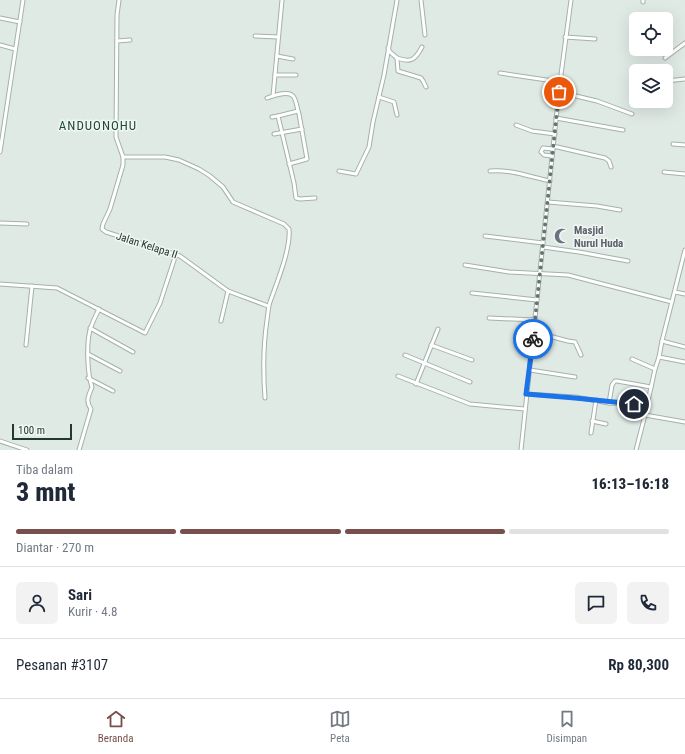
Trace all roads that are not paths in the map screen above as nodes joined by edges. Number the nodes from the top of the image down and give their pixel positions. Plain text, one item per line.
1 (23, 0) edge
2 (119, 0) edge
3 (282, 0) edge
4 (397, 0) edge
5 (421, 0) edge
6 (571, 0) edge
7 (0, 18) edge
8 (20, 22) junction
9 (425, 35) dead end
10 (256, 36) dead end
11 (278, 37) junction
12 (565, 37) junction
13 (595, 38) dead end
14 (130, 40) dead end
15 (117, 41) junction
16 (685, 43) edge
17 (0, 45) edge
18 (422, 47) dead end
19 (388, 48) junction
20 (15, 49) junction
21 (277, 56) junction
22 (397, 58) junction
23 (665, 58) dead end
24 (293, 59) dead end
25 (500, 73) dead end
26 (275, 75) junction
27 (296, 75) dead end
28 (685, 79) edge
29 (673, 80) edge
30 (560, 82) junction
31 (426, 87) dead end
32 (559, 92) junction
33 (273, 96) junction
34 (379, 97) junction
35 (267, 98) dead end
36 (298, 111) junction
37 (632, 114) dead end
38 (397, 115) dead end
39 (278, 116) junction
40 (272, 117) dead end
41 (556, 118) junction
42 (516, 125) dead end
43 (302, 129) junction
44 (623, 130) dead end
45 (282, 132) junction
46 (274, 134) dead end
47 (555, 134) junction
48 (673, 144) dead end
49 (685, 145) edge
50 (553, 147) junction
51 (0, 152) edge
52 (552, 156) junction
53 (123, 157) junction
54 (289, 164) junction
55 (611, 167) dead end
56 (339, 171) dead end
57 (490, 171) dead end
58 (664, 172) dead end
59 (685, 174) edge
60 (550, 181) junction
61 (315, 198) dead end
62 (548, 202) junction
63 (620, 210) dead end
64 (0, 223) edge
65 (27, 224) dead end
66 (485, 236) dead end
67 (543, 243) junction
68 (542, 247) junction
69 (685, 250) edge
70 (176, 254) junction
71 (628, 261) dead end
72 (465, 265) dead end
73 (540, 274) junction
74 (0, 284) edge
75 (32, 286) junction
76 (228, 292) junction
77 (675, 292) junction
78 (472, 293) dead end
79 (685, 294) edge
80 (537, 300) junction
81 (672, 302) junction
82 (268, 306) junction
83 (99, 310) junction
84 (489, 318) dead end
85 (534, 320) junction
86 (221, 321) dead end
87 (90, 328) junction
88 (438, 329) dead end
89 (533, 336) junction
90 (662, 341) junction
91 (26, 345) dead end
92 (431, 345) junction
93 (685, 347) edge
94 (133, 352) dead end
95 (88, 354) junction
96 (405, 354) dead end
97 (581, 355) dead end
98 (659, 357) junction
99 (632, 359) dead end
100 (472, 360) dead end
101 (424, 362) junction
102 (685, 362) edge
103 (655, 369) junction
104 (530, 370) junction
105 (120, 371) dead end
106 (398, 376) dead end
107 (575, 377) dead end
108 (88, 378) junction
109 (470, 382) dead end
110 (416, 384) junction
111 (651, 387) junction
112 (113, 392) dead end
113 (526, 394) junction
114 (265, 398) dead end
115 (596, 400) junction
116 (610, 402) junction
117 (647, 405) junction
118 (525, 410) junction
119 (645, 415) junction
120 (592, 422) junction
121 (685, 422) edge
122 (606, 424) dead end
123 (591, 433) dead end
124 (0, 441) edge
125 (27, 450) edge
126 (80, 450) edge
127 (521, 450) edge
128 (636, 450) edge

1 - 8 street
2 - 15 street, Jalan Kelapa II
3 - 11 street
4 - 19 street
5 - 9 street
6 - 12 street
7 - 8 street
8 - 20 street
10 - 11 street
11 - 21 street
12 - 13 street
12 - 30 street
14 - 15 street
15 - 53 street, Jalan Kelapa II
16 - 23 street
17 - 20 street
18 - 22 street
19 - 22 street
19 - 34 street
20 - 51 street
21 - 24 street
21 - 26 street
22 - 31 street
25 - 30 street
26 - 27 street
26 - 33 street
28 - 29 street
30 - 32 street
32 - 37 street
32 - 41 street
33 - 35 street
33 - 36 street
34 - 38 street
34 - 56 street
36 - 39 street
36 - 43 street
39 - 40 street
39 - 45 street
41 - 44 street
41 - 47 street
42 - 47 street
43 - 45 street
43 - 54 street
45 - 46 street
45 - 54 street
47 - 50 street
48 - 49 street
50 - 52 street
50 - 52 street
50 - 55 street
52 - 60 street
53 - 70 street, Jalan Kelapa II
53 - 82 street
54 - 61 street
57 - 60 street
58 - 59 street
60 - 62 street
62 - 63 street
62 - 67 street
64 - 65 street
66 - 67 street
67 - 68 street
68 - 71 street
68 - 73 street
69 - 77 street
70 - 76 street, Jalan Kelapa II
70 - 83 street
72 - 73 street
73 - 80 street
73 - 81 street
74 - 75 street
75 - 83 street
75 - 91 street
76 - 82 street, Jalan Kelapa II
76 - 86 street
77 - 79 street
77 - 81 street
78 - 80 street
80 - 85 street
81 - 90 street
82 - 114 street
83 - 87 street
84 - 85 street
85 - 89 street
87 - 94 street
87 - 95 street
88 - 92 street
89 - 97 street
89 - 104 street
90 - 93 street
90 - 98 street
92 - 100 street
92 - 101 street
95 - 105 street
95 - 108 street
96 - 101 street
98 - 102 street
98 - 103 street
99 - 103 street
101 - 109 street
101 - 110 street
103 - 111 street
104 - 107 street
104 - 113 street
106 - 110 street
108 - 112 street
108 - 126 street
110 - 118 street
111 - 116 street
111 - 117 street
113 - 115 street
113 - 118 street
115 - 116 street
115 - 120 street
116 - 117 street
117 - 119 street
118 - 127 street
119 - 121 street
119 - 128 street
120 - 122 street
120 - 123 street
124 - 125 street

